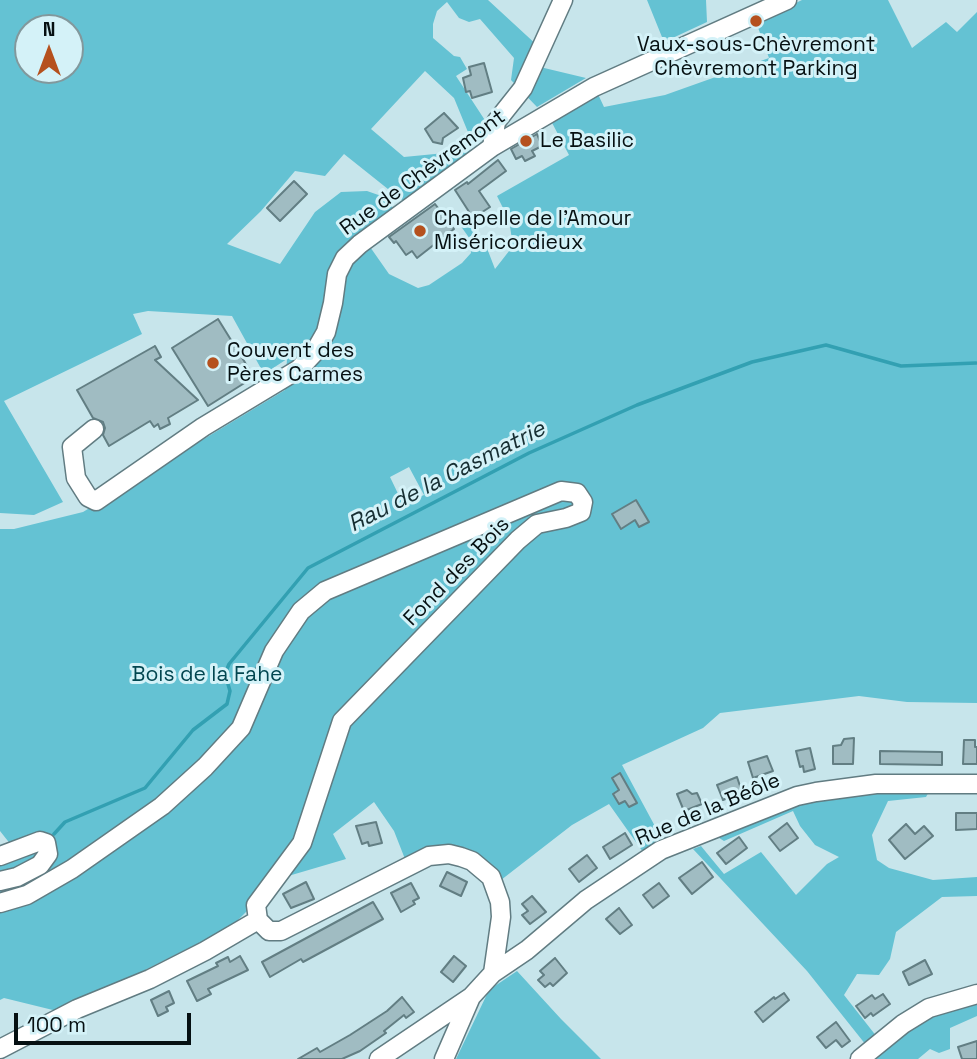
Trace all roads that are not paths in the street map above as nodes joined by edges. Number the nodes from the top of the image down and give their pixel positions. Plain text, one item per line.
1 (563, 0) edge
2 (787, 0) edge
3 (492, 147) junction
4 (94, 429) dead end
5 (977, 784) edge
6 (0, 856) edge
7 (0, 881) edge
8 (0, 903) edge
9 (258, 920) junction
10 (493, 973) junction
11 (977, 994) edge
12 (471, 997) junction
13 (0, 1049) edge
14 (379, 1059) edge
15 (444, 1059) edge
16 (860, 1059) edge

1 - 3 street
2 - 3 street, Rue de Chèvremont
3 - 4 street, Rue de Chèvremont
5 - 10 street, Rue de la Béôle
6 - 7 street
8 - 9 street, Fond des Bois
9 - 10 street
9 - 13 street
10 - 12 street, Rue de la Béôle
11 - 16 street
12 - 14 street
12 - 15 street

